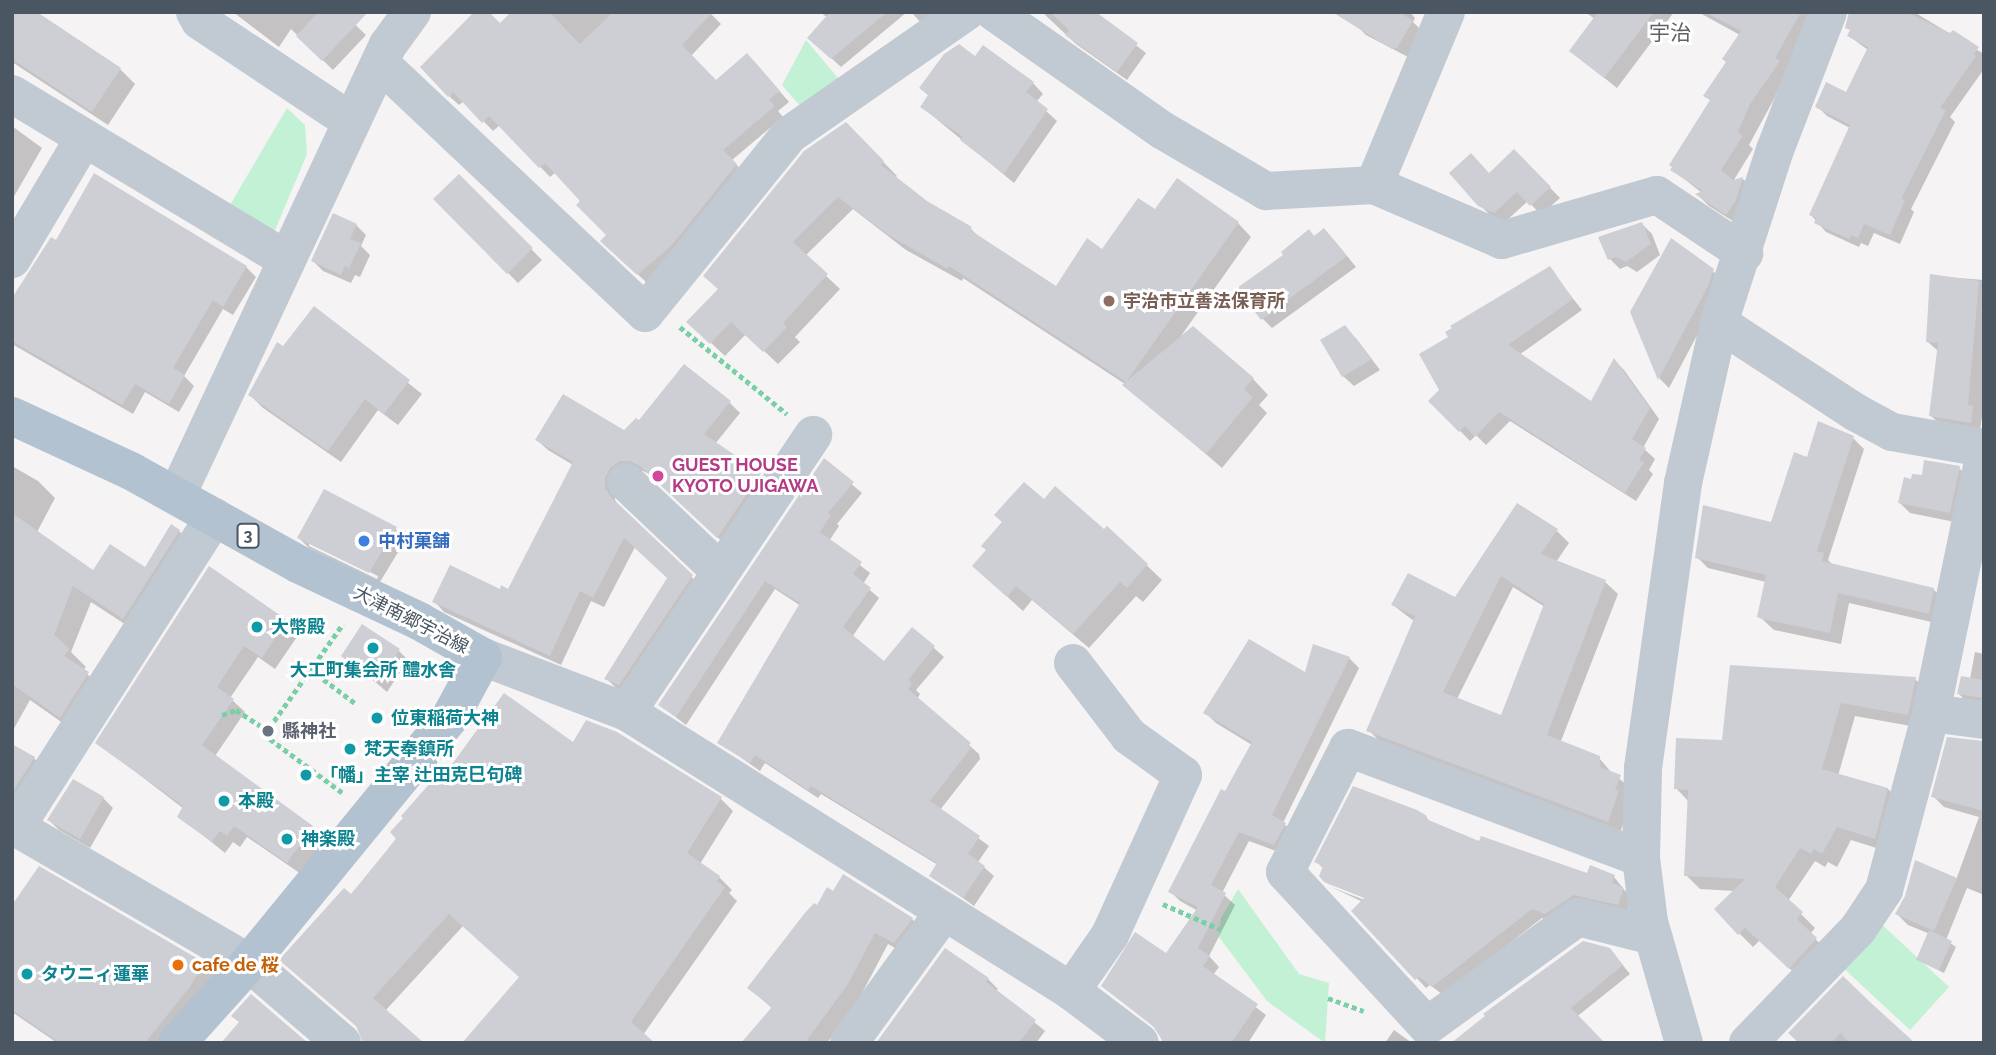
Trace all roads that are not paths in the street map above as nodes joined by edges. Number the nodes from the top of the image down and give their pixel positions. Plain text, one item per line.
1 (195, 12) edge
2 (412, 12) edge
3 (966, 12) edge
4 (994, 12) edge
5 (1446, 12) edge
6 (1828, 12) edge
7 (380, 63) junction
8 (12, 94) edge
9 (352, 122) junction
10 (84, 138) junction
11 (1374, 185) junction
12 (1744, 253) junction
13 (12, 259) edge
14 (287, 260) junction
15 (1719, 323) junction
16 (12, 416) edge
17 (813, 435) road end
18 (1984, 448) edge
19 (1984, 456) edge
20 (626, 482) dead end
21 (177, 495) junction
22 (214, 517) junction
23 (720, 571) junction
24 (483, 657) junction
25 (1073, 663) dead end
26 (627, 712) junction
27 (1931, 713) junction
28 (1984, 720) edge
29 (14, 826) edge
30 (1642, 858) junction
31 (944, 912) junction
32 (1653, 936) junction
33 (249, 963) junction
34 (1071, 991) junction
35 (177, 1043) edge
36 (342, 1043) edge
37 (849, 1043) edge
38 (1140, 1043) edge
39 (1684, 1043) edge
40 (1748, 1043) edge

1 - 9 street
2 - 7 street
3 - 7 street
4 - 11 street
5 - 11 street
6 - 12 street
7 - 9 street
8 - 10 street
9 - 14 street
10 - 13 street
10 - 14 street
11 - 12 street
12 - 15 street
14 - 21 street
15 - 18 street
15 - 30 street
16 - 21 main road, 大津南郷宇治線 / 3
17 - 23 street
19 - 27 street
20 - 23 street
21 - 22 main road, 大津南郷宇治線 / 3
22 - 24 main road, 大津南郷宇治線 / 3
22 - 29 street
23 - 26 street
24 - 26 street
24 - 33 main road, 大津南郷宇治線
25 - 34 street
26 - 31 street
27 - 28 street
27 - 40 street
29 - 33 street
30 - 32 street
30 - 32 street
31 - 34 street
31 - 37 street
32 - 39 street
33 - 35 main road, 大津南郷宇治線
33 - 36 street
34 - 38 street

